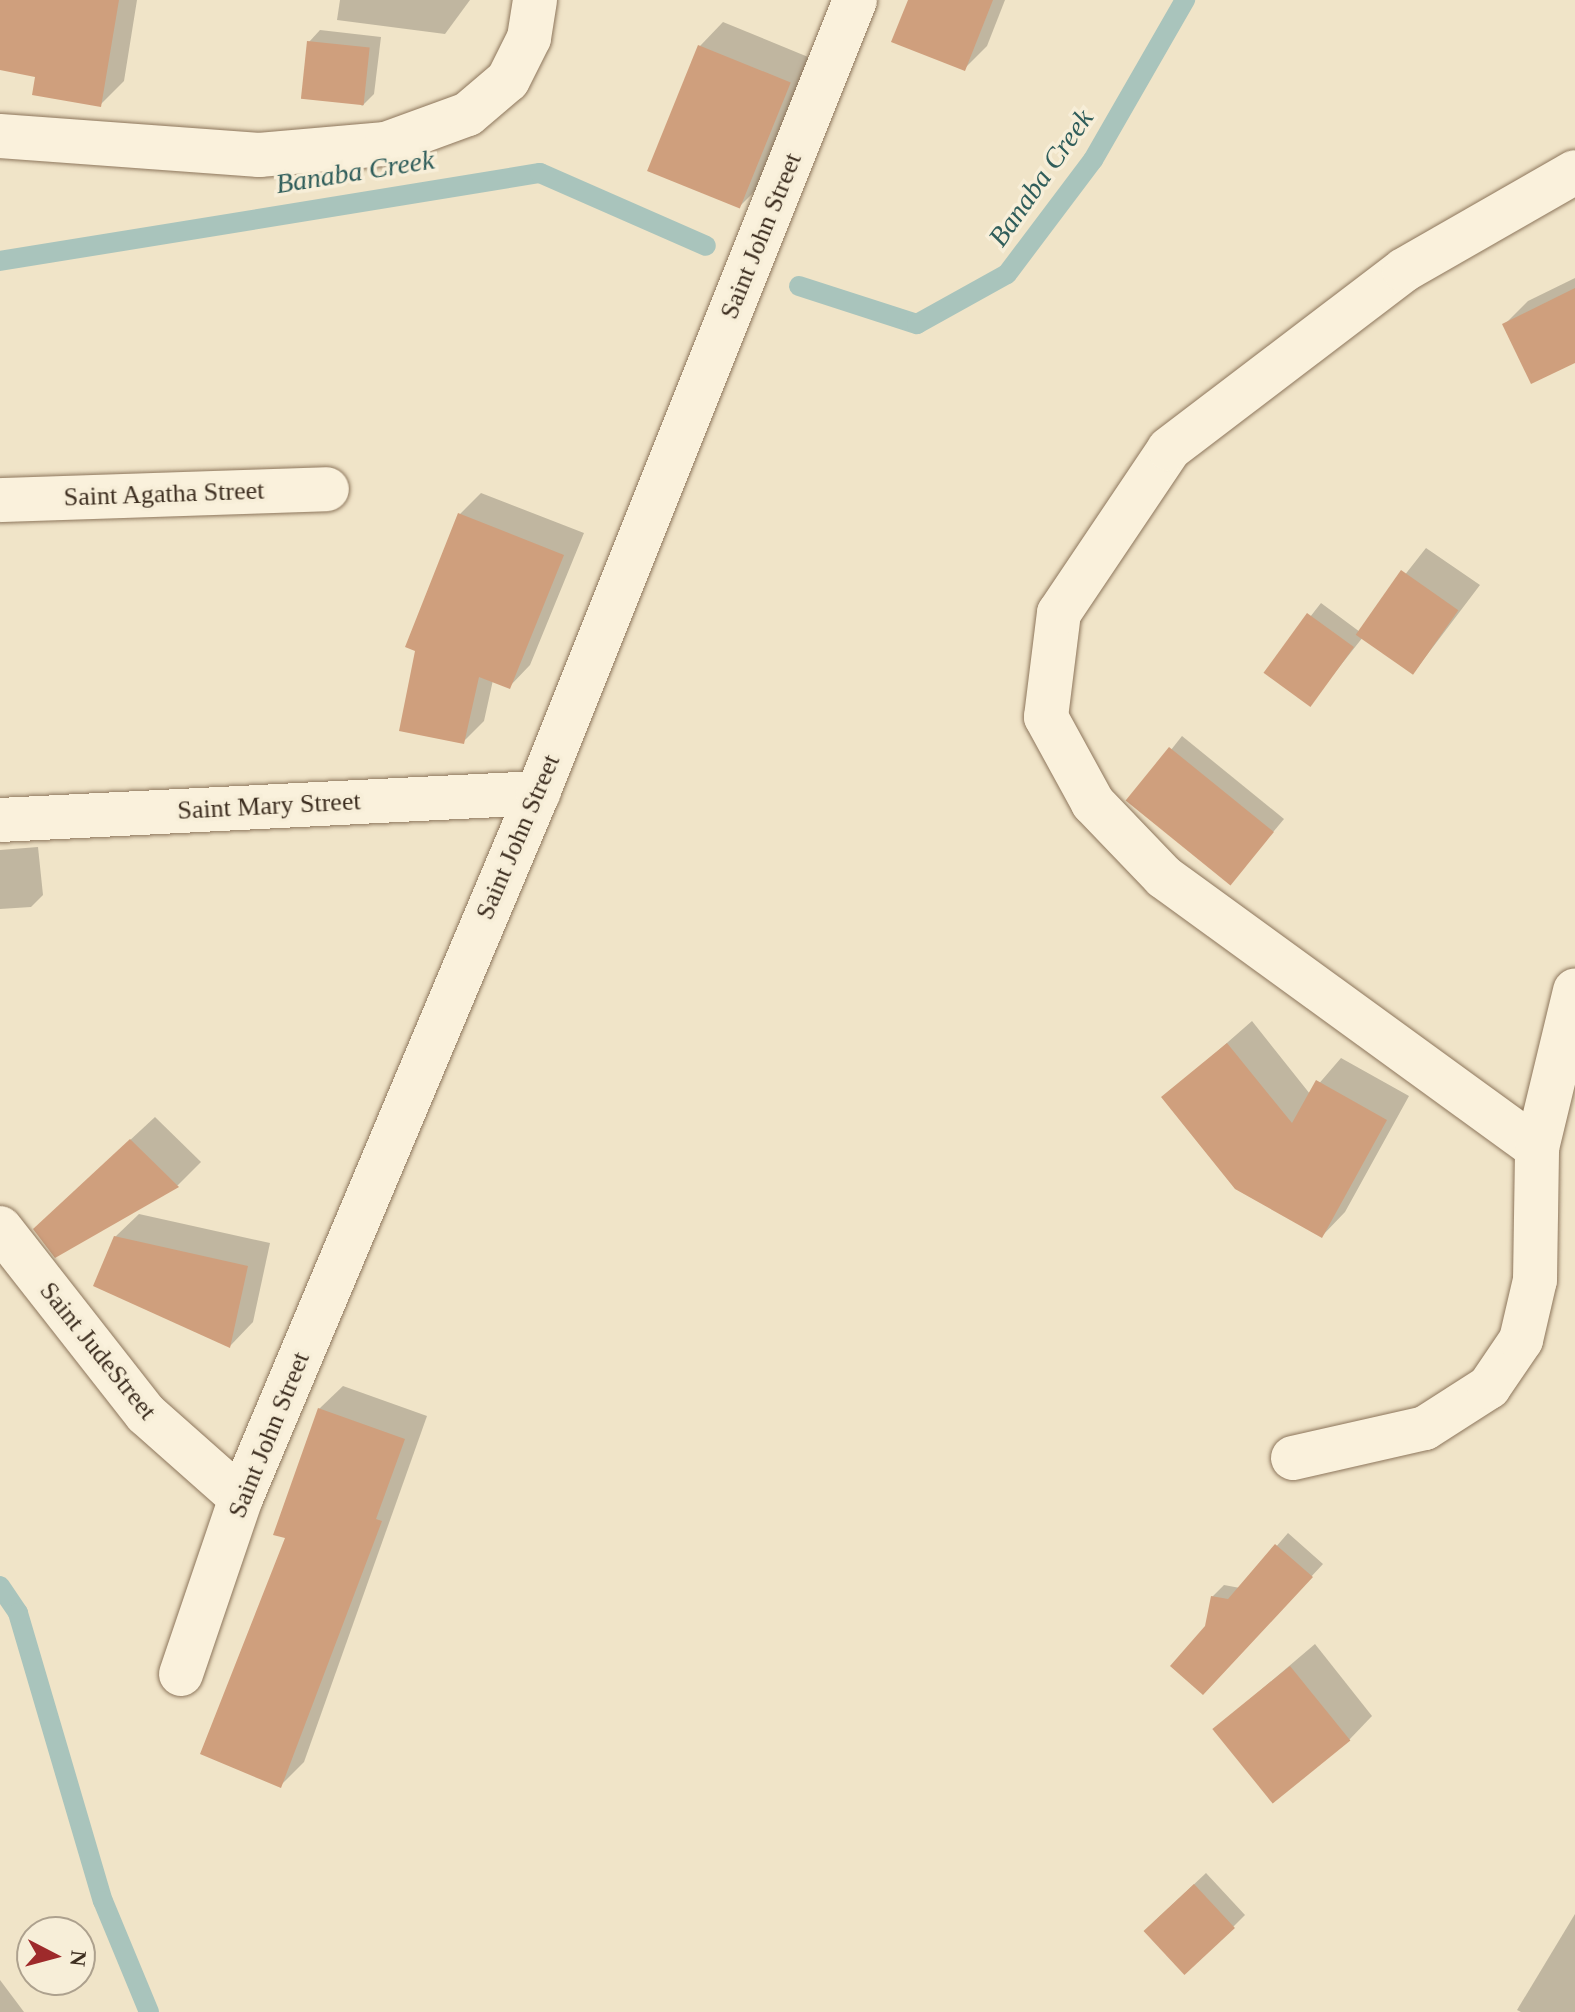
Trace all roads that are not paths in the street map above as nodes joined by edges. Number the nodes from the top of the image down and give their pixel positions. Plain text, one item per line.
1 (535, 0) edge
2 (855, 0) edge
3 (0, 136) edge
4 (1575, 172) edge
5 (327, 489) dead end
6 (0, 500) edge
7 (538, 793) junction
8 (0, 820) edge
9 (1575, 991) edge
10 (1537, 1148) junction
11 (0, 1228) edge
12 (1293, 1458) dead end
13 (241, 1498) junction
14 (181, 1674) dead end

1 - 3 street
2 - 7 street, Saint John Street
4 - 10 street
5 - 6 street, Saint Agatha Street
7 - 8 street, Saint Mary Street
7 - 13 street, Saint John Street
9 - 10 street
10 - 12 street
11 - 13 street, Saint JudeStreet
13 - 14 street, Saint John Street

